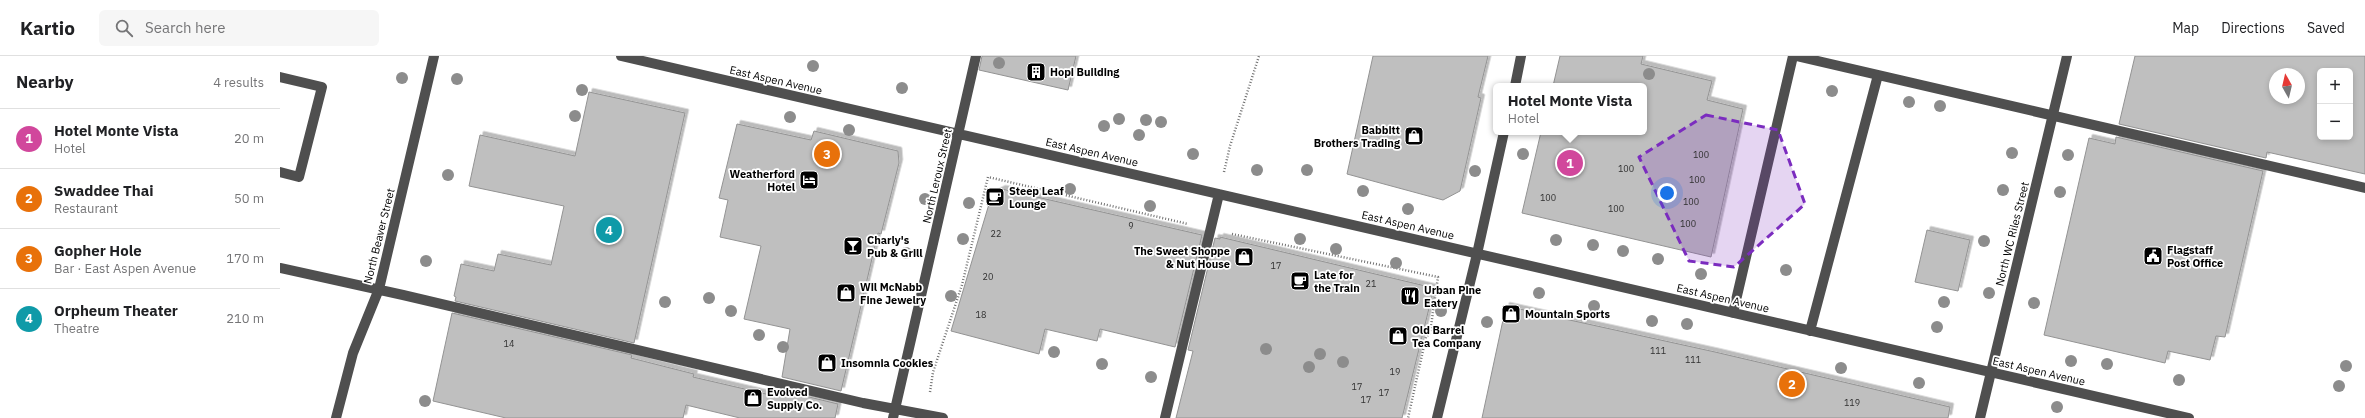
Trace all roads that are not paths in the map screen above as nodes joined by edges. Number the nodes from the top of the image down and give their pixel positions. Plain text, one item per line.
1 (434, 56) edge
2 (621, 56) edge
3 (976, 56) edge
4 (1521, 56) edge
5 (1795, 56) edge
6 (2067, 56) edge
7 (1878, 75) junction
8 (280, 77) edge
9 (1516, 83) edge
10 (2053, 116) junction
11 (959, 134) junction
12 (1503, 135) edge
13 (280, 172) edge
14 (2365, 188) edge
15 (1219, 194) junction
16 (1478, 254) junction
17 (280, 268) edge
18 (379, 289) junction
19 (1734, 313) junction
20 (1810, 331) junction
21 (1990, 372) junction
22 (895, 408) junction
23 (2175, 416) edge
24 (336, 418) edge
25 (893, 418) edge
26 (943, 418) edge
27 (1165, 418) edge
28 (1437, 418) edge
29 (1980, 418) edge
30 (2189, 418) edge

1 - 18 street, North Beaver Street
2 - 11 street, East Aspen Avenue
3 - 11 street, North Leroux Street
4 - 9 street
5 - 7 street
5 - 19 street
6 - 10 street, North WC Riles Street
7 - 10 street
7 - 20 street
8 - 13 street
10 - 14 street
10 - 21 street, North WC Riles Street
11 - 15 street, East Aspen Avenue
11 - 22 street, North Leroux Street
12 - 16 street
15 - 16 street, East Aspen Avenue
15 - 27 street
16 - 19 street, East Aspen Avenue
16 - 28 street
17 - 18 street
18 - 22 street
18 - 24 street, North Beaver Street
19 - 20 street, East Aspen Avenue
20 - 21 street, East Aspen Avenue
21 - 23 street, East Aspen Avenue
21 - 29 street, North WC Riles Street
22 - 25 street, North Leroux Street
22 - 26 street
23 - 30 street, East Aspen Avenue

